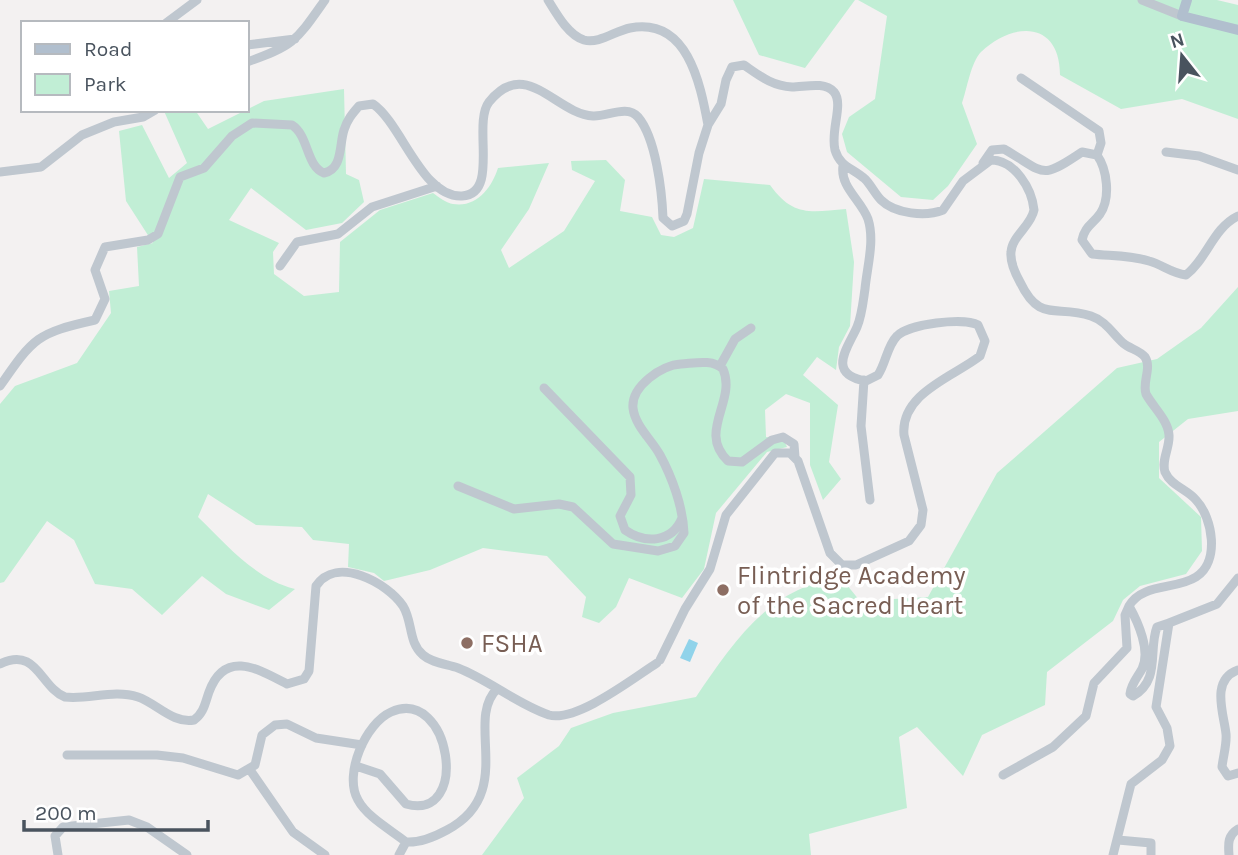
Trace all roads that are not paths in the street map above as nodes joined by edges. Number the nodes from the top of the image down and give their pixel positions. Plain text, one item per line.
1 (197, 0) edge
2 (325, 0) edge
3 (548, 0) edge
4 (1142, 0) edge
5 (1186, 0) edge
6 (1182, 16) junction
7 (169, 21) edge
8 (1238, 30) edge
9 (297, 39) junction
10 (248, 45) edge
11 (248, 62) edge
12 (1021, 78) dead end
13 (152, 112) edge
14 (708, 125) junction
15 (1166, 152) dead end
16 (1097, 155) junction
17 (983, 163) junction
18 (843, 166) junction
19 (1238, 170) edge
20 (0, 172) edge
21 (437, 186) junction
22 (1238, 216) edge
23 (280, 266) dead end
24 (751, 328) dead end
25 (720, 366) junction
26 (864, 380) junction
27 (0, 386) edge
28 (544, 388) dead end
29 (795, 457) junction
30 (458, 486) dead end
31 (870, 500) dead end
32 (682, 516) junction
33 (1238, 578) edge
34 (1129, 606) junction
35 (1169, 623) junction
36 (0, 664) edge
37 (1238, 670) edge
38 (497, 689) junction
39 (362, 745) junction
40 (67, 755) dead end
41 (356, 766) junction
42 (250, 770) junction
43 (1238, 773) edge
44 (1003, 775) dead end
45 (1238, 829) edge
46 (1118, 839) junction
47 (406, 842) junction
48 (307, 845) junction
49 (58, 855) edge
50 (187, 855) edge
51 (301, 855) edge
52 (325, 855) edge
53 (399, 855) edge
54 (1113, 855) edge
55 (1151, 855) edge
56 (1230, 855) edge

1 - 7 street
2 - 9 street
3 - 14 street
4 - 6 street
5 - 6 main road
6 - 8 main road
9 - 10 street
9 - 11 street
12 - 16 street
13 - 20 street
14 - 18 street
14 - 21 street
15 - 19 street
16 - 17 street
16 - 22 street
17 - 18 street
17 - 34 street
18 - 26 street
21 - 23 street
21 - 27 street
24 - 25 street
25 - 29 street
25 - 32 street
26 - 29 street
26 - 31 street
28 - 32 street
29 - 38 street
30 - 32 street
33 - 35 street
34 - 35 street
34 - 44 street
35 - 46 street
36 - 38 street
37 - 43 street
38 - 47 street
39 - 41 street
39 - 41 street
39 - 42 street
40 - 42 street
41 - 47 street
42 - 48 street
45 - 56 street
46 - 54 street
46 - 55 street
47 - 53 street
48 - 51 street
48 - 52 street
49 - 50 street

